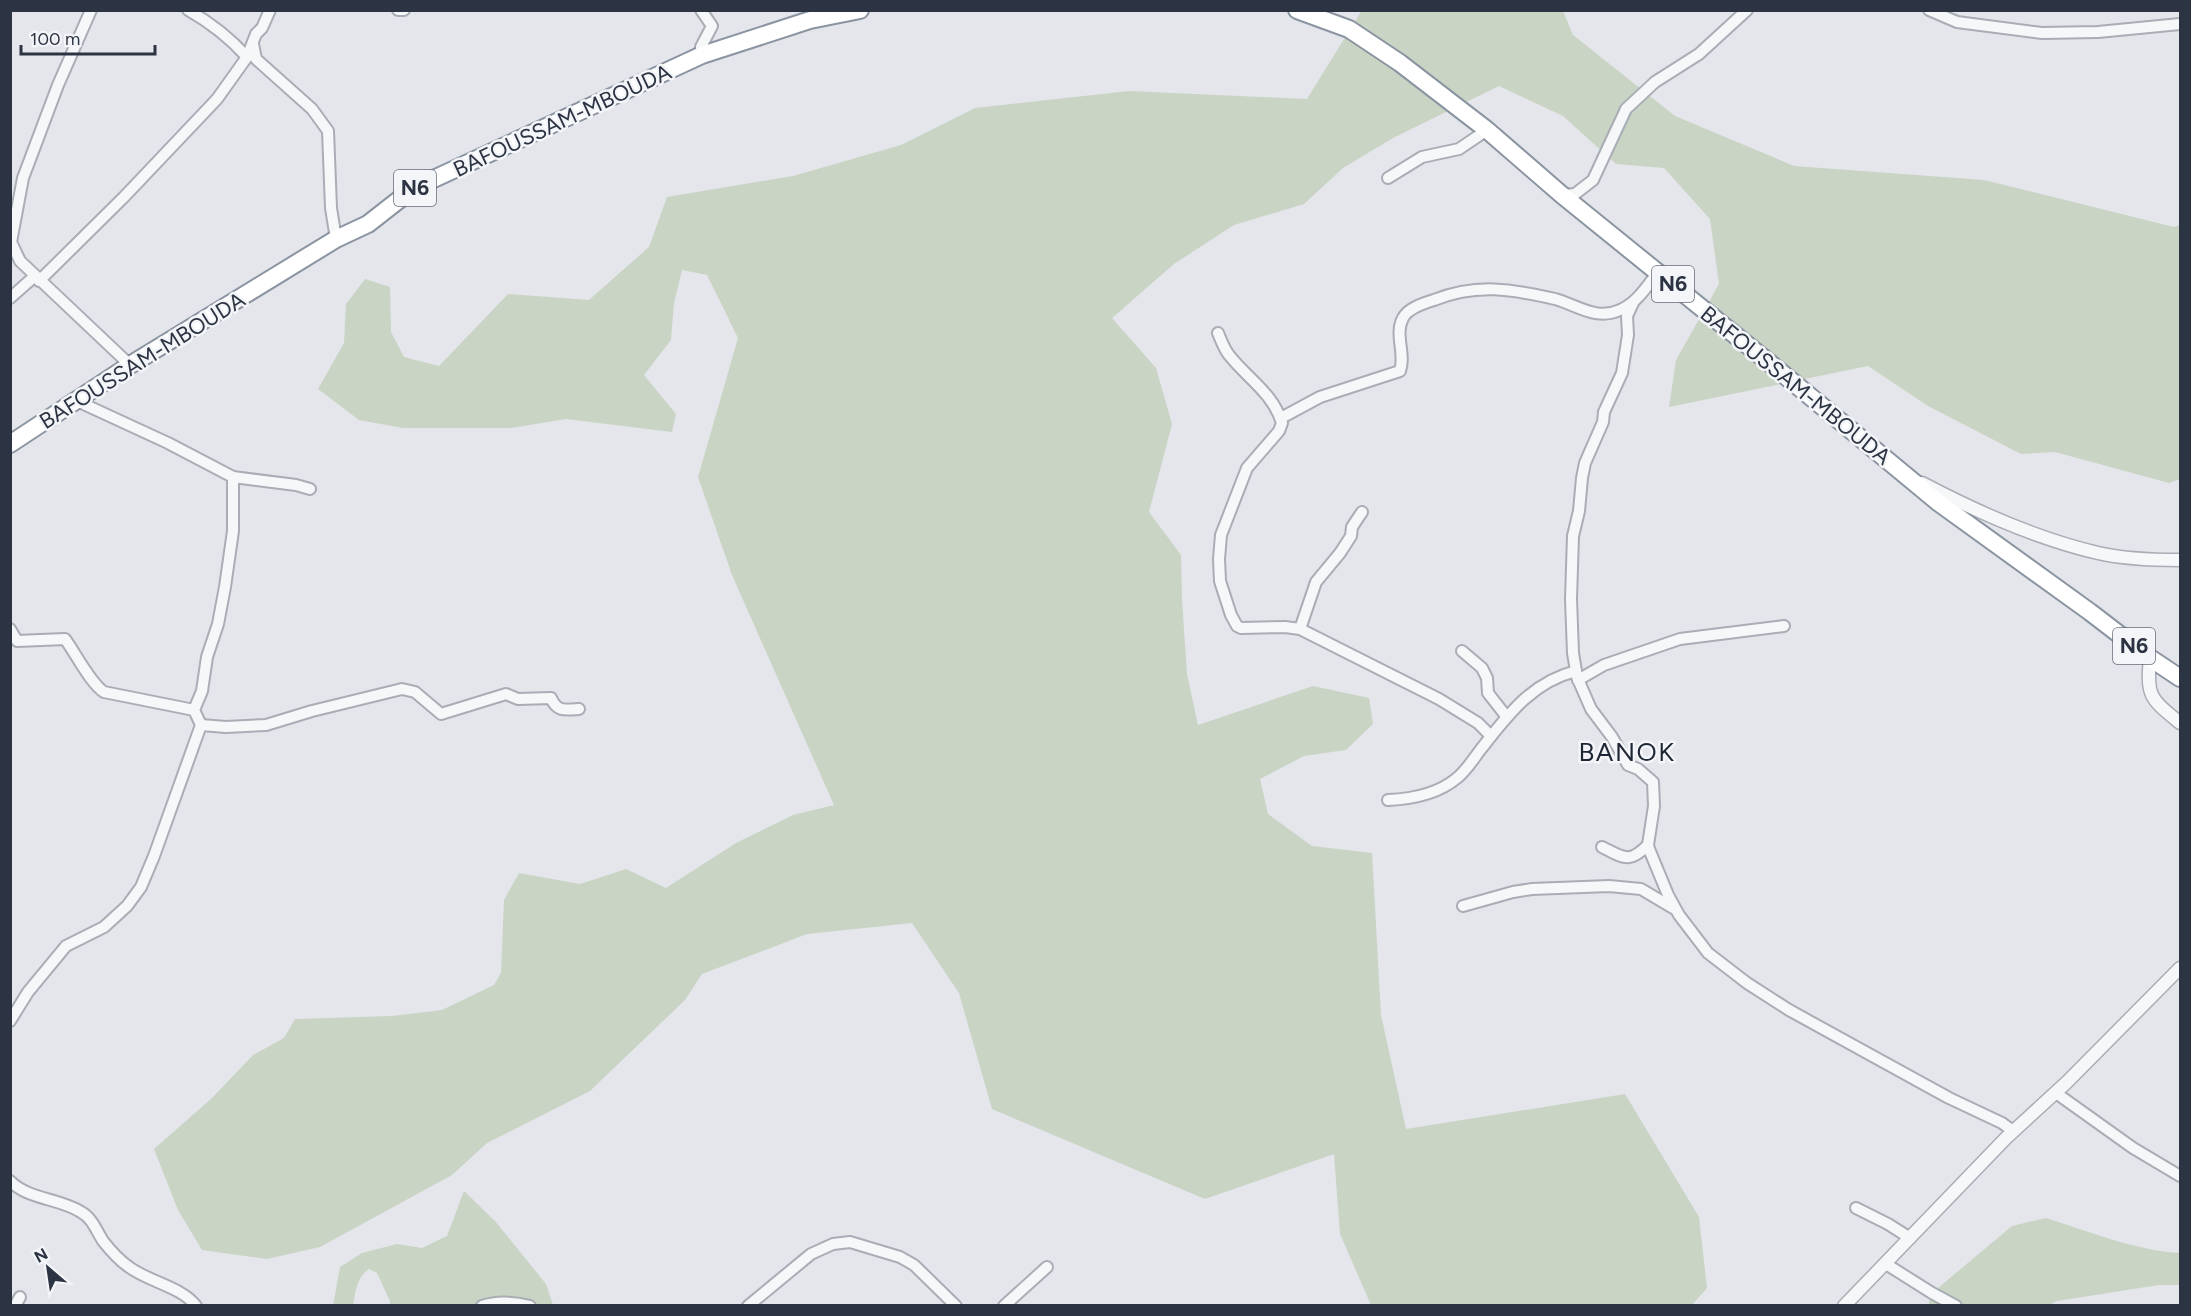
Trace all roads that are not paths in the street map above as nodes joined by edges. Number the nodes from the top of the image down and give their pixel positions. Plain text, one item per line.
1 (91, 10) edge
2 (188, 10) edge
3 (270, 10) edge
4 (398, 10) edge
5 (404, 10) edge
6 (701, 10) edge
7 (860, 10) edge
8 (1297, 10) edge
9 (1748, 10) edge
10 (1929, 10) edge
11 (2181, 24) edge
12 (252, 44) junction
13 (702, 55) junction
14 (247, 57) junction
15 (1487, 130) junction
16 (1388, 178) dead end
17 (1562, 195) junction
18 (336, 239) junction
19 (11, 241) edge
20 (1658, 272) junction
21 (37, 278) junction
22 (10, 298) edge
23 (1633, 303) junction
24 (1218, 333) dead end
25 (130, 365) junction
26 (77, 401) junction
27 (1281, 418) junction
28 (10, 444) edge
29 (1903, 472) junction
30 (233, 477) junction
31 (310, 489) dead end
32 (1362, 512) dead end
33 (2181, 560) edge
34 (1784, 626) dead end
35 (10, 629) edge
36 (1300, 629) junction
37 (1462, 651) dead end
38 (2150, 658) junction
39 (1577, 676) junction
40 (2181, 678) edge
41 (579, 709) dead end
42 (194, 710) junction
43 (1506, 716) junction
44 (2181, 723) edge
45 (201, 725) junction
46 (1491, 736) junction
47 (1388, 800) dead end
48 (1648, 845) junction
49 (1602, 847) dead end
50 (1463, 906) dead end
51 (1677, 912) junction
52 (2181, 968) edge
53 (10, 1021) edge
54 (2056, 1093) junction
55 (2013, 1131) junction
56 (2181, 1176) edge
57 (10, 1181) edge
58 (1856, 1208) dead end
59 (1910, 1238) junction
60 (1886, 1264) junction
61 (1047, 1267) dead end
62 (196, 1305) edge
63 (482, 1305) edge
64 (530, 1305) edge
65 (748, 1305) edge
66 (956, 1305) edge
67 (1004, 1305) edge
68 (1844, 1305) edge
69 (1956, 1305) edge

1 - 19 street
2 - 14 street
3 - 12 street
4 - 5 street
6 - 13 street
7 - 13 highway, BAFOUSSAM-MBOUDA / N6
8 - 15 highway, BAFOUSSAM-MBOUDA / N6
9 - 17 street
10 - 11 street
12 - 14 street
12 - 18 street
13 - 18 highway, BAFOUSSAM-MBOUDA / N6
14 - 21 street
15 - 16 street
15 - 17 highway, BAFOUSSAM-MBOUDA / N6
17 - 20 highway, BAFOUSSAM-MBOUDA / N6
18 - 25 highway, BAFOUSSAM-MBOUDA / N6
19 - 21 street
20 - 23 street
20 - 29 highway, BAFOUSSAM-MBOUDA / N6
21 - 22 street
21 - 25 street
23 - 27 street
23 - 39 street
24 - 27 street
25 - 26 highway, BAFOUSSAM-MBOUDA / N6
26 - 28 highway, BAFOUSSAM-MBOUDA / N6
26 - 30 street
27 - 36 street
29 - 33 street
29 - 38 highway, BAFOUSSAM-MBOUDA / N6
30 - 31 street
30 - 42 street
32 - 36 street
34 - 39 street
35 - 42 street
36 - 46 street
37 - 43 street
38 - 40 highway, BAFOUSSAM-MBOUDA / N6
38 - 44 street
39 - 43 street
39 - 48 street
41 - 45 street
42 - 45 street
43 - 46 street
45 - 53 street
46 - 47 street
48 - 49 street
48 - 51 street
50 - 51 street
51 - 55 street
52 - 54 street
54 - 55 street
54 - 56 street
55 - 59 street
57 - 62 street
58 - 59 street
59 - 60 street
60 - 68 street
60 - 69 street
61 - 67 street
63 - 64 street
65 - 66 street

